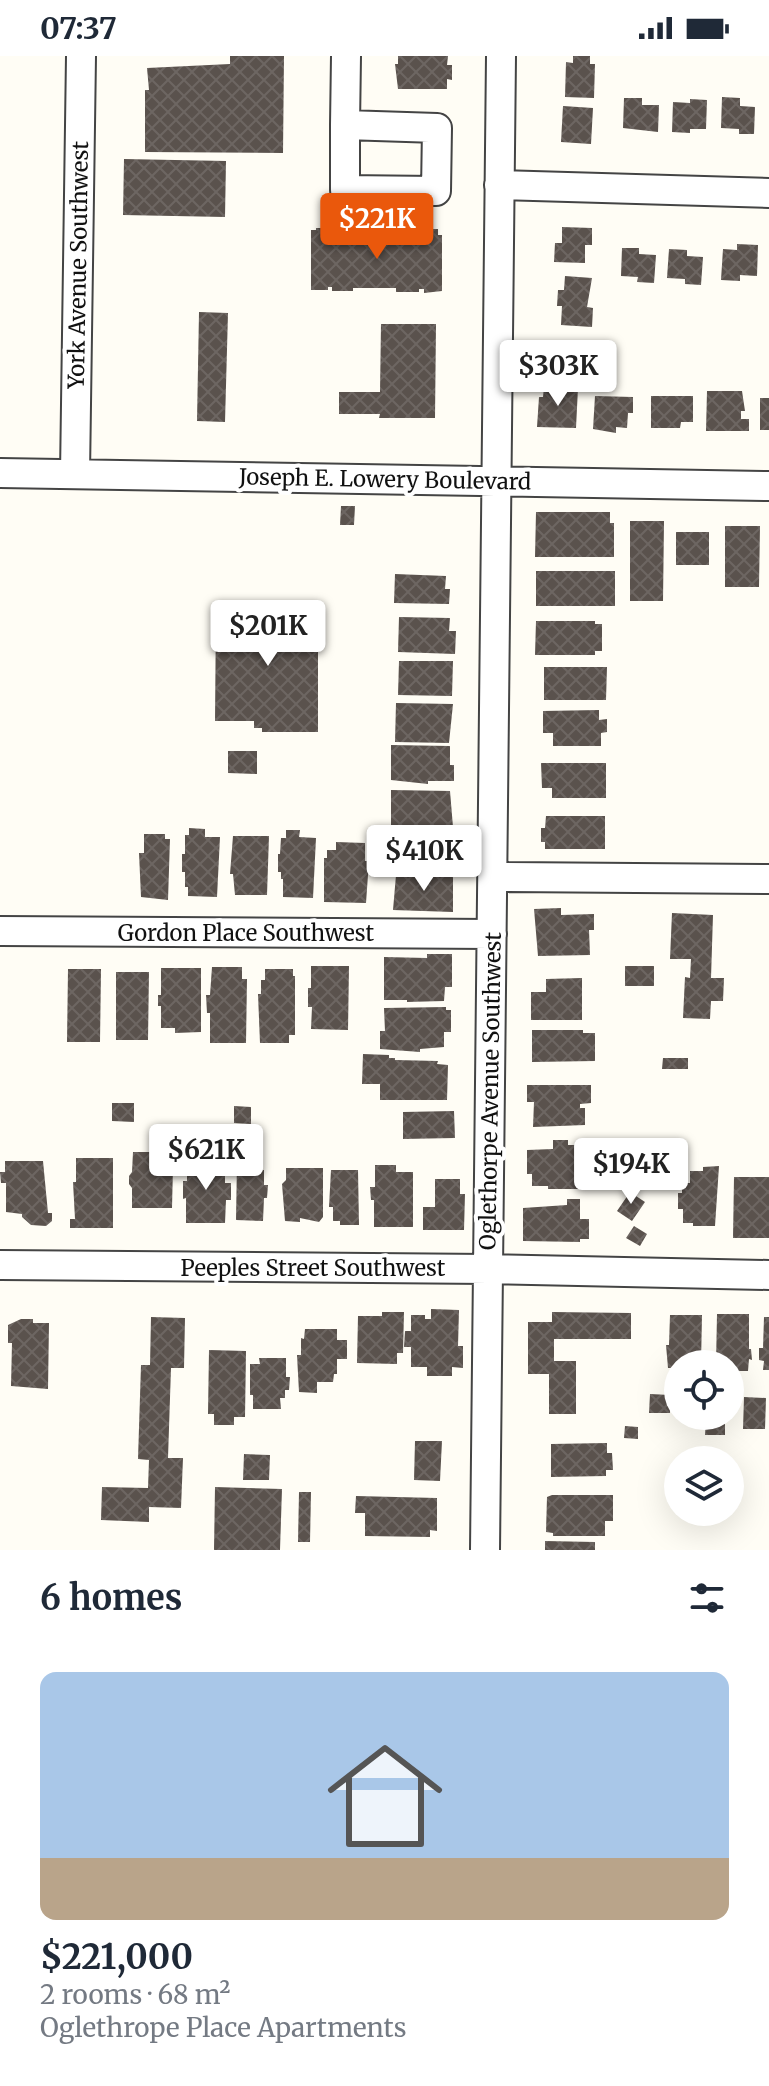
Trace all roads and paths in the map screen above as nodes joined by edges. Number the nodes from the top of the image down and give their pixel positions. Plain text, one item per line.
1 (81, 56) edge
2 (346, 56) edge
3 (501, 56) edge
4 (345, 125) dead end
5 (499, 185) junction
6 (769, 193) edge
7 (0, 473) edge
8 (75, 474) junction
9 (496, 480) junction
10 (769, 486) edge
11 (493, 877) junction
12 (769, 879) edge
13 (0, 931) edge
14 (492, 934) junction
15 (0, 1265) edge
16 (488, 1269) junction
17 (769, 1275) edge
18 (485, 1550) edge

1 - 8 street, York Avenue Southwest
2 - 4 street
3 - 5 street, Oglethorpe Avenue Southwest
5 - 6 street
5 - 9 street, Oglethorpe Avenue Southwest
7 - 8 street, Joseph E. Lowery Boulevard
8 - 9 street, Joseph E. Lowery Boulevard
9 - 10 street, Joseph E. Lowery Boulevard
9 - 11 street, Oglethorpe Avenue Southwest
11 - 12 street
11 - 14 street, Oglethorpe Avenue Southwest
13 - 14 street, Gordon Place Southwest
14 - 16 street, Oglethorpe Avenue Southwest
15 - 16 street, Peeples Street Southwest
16 - 17 street, Peeples Street Southwest
16 - 18 street, Oglethorpe Avenue Southwest

